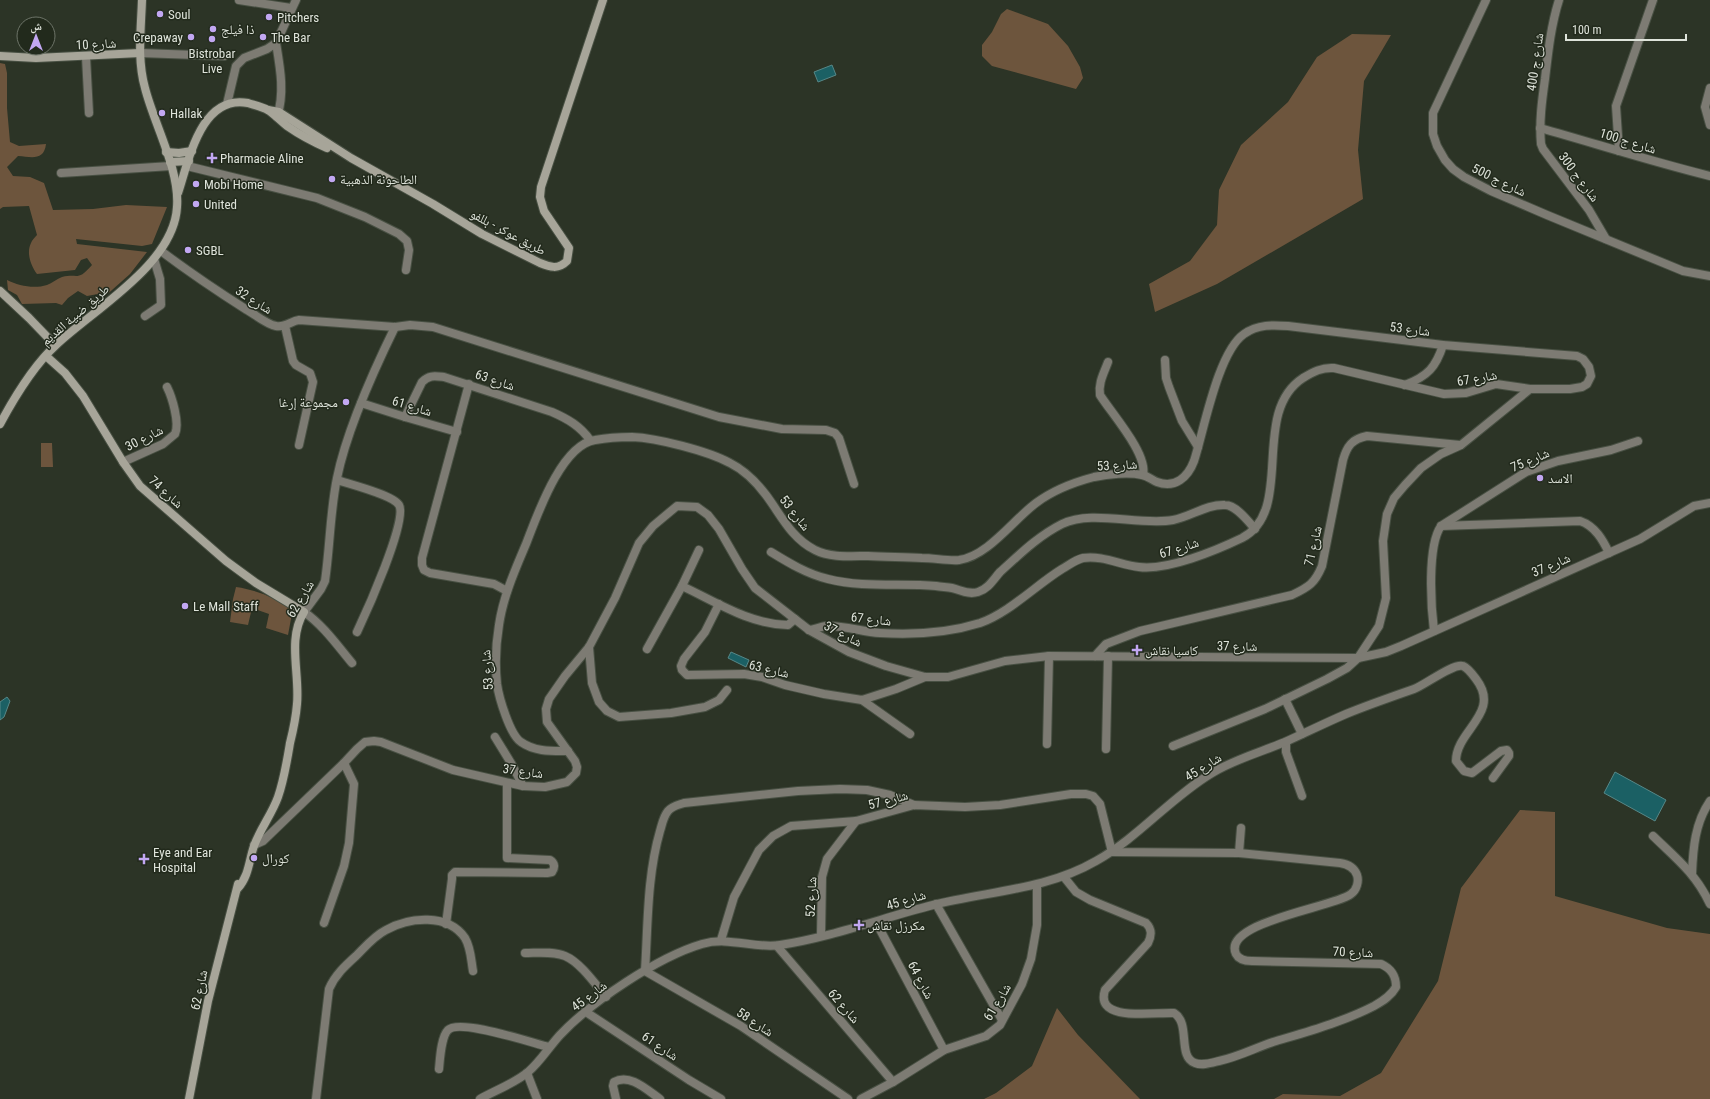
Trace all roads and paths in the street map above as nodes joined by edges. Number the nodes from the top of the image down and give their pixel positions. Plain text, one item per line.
1 (142, 0) edge
2 (239, 0) edge
3 (296, 0) edge
4 (603, 0) edge
5 (1486, 0) edge
6 (1559, 0) edge
7 (1653, 0) edge
8 (292, 8) junction
9 (276, 43) junction
10 (140, 53) junction
11 (0, 56) edge
12 (224, 56) dead end
13 (86, 57) junction
14 (1710, 88) edge
15 (227, 104) junction
16 (89, 113) dead end
17 (278, 115) junction
18 (1710, 126) edge
19 (1540, 128) junction
20 (1619, 150) junction
21 (192, 151) junction
22 (166, 152) junction
23 (170, 164) junction
24 (188, 164) junction
25 (60, 173) dead end
26 (1710, 176) edge
27 (177, 194) junction
28 (1606, 239) junction
29 (161, 251) junction
30 (154, 259) junction
31 (406, 270) dead end
32 (1710, 276) edge
33 (0, 291) edge
34 (145, 316) dead end
35 (285, 326) junction
36 (395, 327) junction
37 (55, 345) junction
38 (1443, 345) junction
39 (46, 356) junction
40 (1165, 360) dead end
41 (1108, 362) dead end
42 (469, 384) junction
43 (1405, 385) junction
44 (167, 387) dead end
45 (1530, 389) junction
46 (361, 403) junction
47 (406, 417) junction
48 (0, 424) edge
49 (456, 432) junction
50 (590, 440) junction
51 (1638, 441) dead end
52 (299, 445) dead end
53 (1461, 445) junction
54 (1198, 447) junction
55 (123, 462) junction
56 (1143, 475) junction
57 (337, 480) junction
58 (854, 484) dead end
59 (1710, 503) edge
60 (1441, 526) junction
61 (1255, 529) junction
62 (699, 550) dead end
63 (770, 552) dead end
64 (1609, 553) junction
65 (682, 586) junction
66 (507, 591) junction
67 (719, 604) junction
68 (304, 612) junction
69 (795, 619) junction
70 (809, 630) junction
71 (1434, 631) junction
72 (357, 632) dead end
73 (589, 647) junction
74 (647, 649) dead end
75 (1049, 656) junction
76 (1095, 656) junction
77 (1108, 656) junction
78 (1358, 658) junction
79 (352, 663) dead end
80 (925, 677) junction
81 (727, 690) dead end
82 (1285, 699) junction
83 (862, 700) junction
84 (910, 734) dead end
85 (1302, 734) junction
86 (494, 737) dead end
87 (1286, 742) junction
88 (1047, 744) dead end
89 (1173, 746) dead end
90 (1106, 750) dead end
91 (568, 751) junction
92 (344, 763) junction
93 (1493, 778) dead end
94 (507, 783) junction
95 (522, 786) junction
96 (1302, 796) dead end
97 (1710, 801) edge
98 (914, 805) junction
99 (856, 821) junction
100 (1241, 828) dead end
101 (1653, 836) dead end
102 (254, 845) junction
103 (1112, 852) junction
104 (1239, 853) junction
105 (1692, 874) junction
106 (1064, 877) junction
107 (1037, 885) junction
108 (936, 904) junction
109 (1710, 904) edge
110 (876, 922) junction
111 (324, 923) dead end
112 (446, 924) junction
113 (821, 936) junction
114 (721, 940) junction
115 (777, 946) junction
116 (525, 953) dead end
117 (473, 971) dead end
118 (645, 971) junction
119 (606, 997) junction
120 (586, 1012) junction
121 (1002, 1020) junction
122 (549, 1047) junction
123 (944, 1050) junction
124 (439, 1069) dead end
125 (527, 1073) junction
126 (893, 1082) junction
127 (189, 1099) edge
128 (316, 1099) edge
129 (480, 1099) edge
130 (537, 1099) edge
131 (616, 1099) edge
132 (660, 1099) edge
133 (721, 1099) edge
134 (848, 1099) edge
135 (861, 1099) edge

1 - 10 street
2 - 8 street
3 - 8 street
4 - 17 street, طريق عوكر - بللفو
5 - 28 street, شارع ج 500
6 - 19 street, شارع ج 400
7 - 20 street
8 - 9 street
9 - 15 street
9 - 17 street
10 - 12 street
10 - 13 street, شارع 10
10 - 22 street
11 - 13 street, شارع 10
13 - 16 street
14 - 18 street
15 - 17 street, طريق عوكر - بللفو
15 - 21 street
19 - 20 street, شارع ج 100
19 - 28 street, شارع ج 300
20 - 26 street, شارع ج 100
21 - 22 street
21 - 24 street
22 - 23 street
23 - 24 street
23 - 25 street
23 - 27 street
24 - 27 street
24 - 31 street
27 - 29 street, طريق ضبية القديم
28 - 32 street, شارع ج 500
29 - 30 street, طريق ضبية القديم
29 - 35 street, شارع 32
30 - 34 street
30 - 37 street, طريق ضبية القديم
33 - 37 street
35 - 36 street, شارع 32
35 - 52 street
36 - 46 street, شارع 62
36 - 58 street, شارع 32
37 - 39 street, طريق ضبية القديم
38 - 43 street
38 - 45 street, شارع 53
38 - 54 street, شارع 53
39 - 48 street, طريق ضبية القديم
39 - 55 street, شارع 74
40 - 54 street
41 - 56 street
42 - 47 street, شارع 63
42 - 49 street
42 - 50 street, شارع 63
43 - 45 street, شارع 67
43 - 61 street, شارع 67
44 - 55 street, شارع 30
45 - 53 street
46 - 47 street, شارع 61
46 - 57 street, شارع 62
47 - 49 street, شارع 61
49 - 66 street
50 - 56 street, شارع 53
50 - 66 street, شارع 53
51 - 60 street, شارع 75
53 - 76 street, شارع 71
53 - 78 street
54 - 56 street, شارع 53
55 - 68 street, شارع 74
57 - 68 street, شارع 62
57 - 72 street
59 - 64 street, شارع 37
60 - 64 street
60 - 71 street
61 - 63 street
61 - 70 street, شارع 67
62 - 65 street
64 - 71 street, شارع 37
65 - 67 street
65 - 74 street
66 - 91 street, شارع 53
67 - 69 street
67 - 83 street, شارع 63
68 - 79 street
68 - 102 street, شارع 62
69 - 70 street, شارع 37
69 - 73 street, شارع 37
70 - 80 street, شارع 37
71 - 78 street, شارع 37
73 - 81 street
73 - 91 street, شارع 37
75 - 76 street, شارع 37
75 - 80 street, شارع 37
75 - 88 street
76 - 77 street, شارع 37
77 - 78 street, شارع 37
77 - 90 street
78 - 82 street, شارع 45
80 - 83 street, شارع 63
82 - 85 street
82 - 89 street, شارع 45
83 - 84 street
85 - 87 street, شارع 45
85 - 93 street, شارع 45
86 - 95 street
87 - 96 street
87 - 103 street, شارع 45
91 - 95 street, شارع 37
92 - 94 street, شارع 37
92 - 102 street, شارع 37
92 - 111 street
94 - 95 street, شارع 37
94 - 112 street
97 - 105 street
98 - 99 street, شارع 57
98 - 103 street, شارع 57
98 - 118 street
99 - 113 street, شارع 52
99 - 114 street, شارع 57
100 - 104 street
101 - 105 street
102 - 127 street, شارع 62
103 - 104 street, شارع 70
103 - 106 street, شارع 45
104 - 106 street, شارع 70
105 - 109 street
106 - 107 street, شارع 45
107 - 108 street, شارع 45
107 - 121 street, شارع 61
108 - 110 street, شارع 45
108 - 121 street
110 - 113 street, شارع 45
110 - 123 street, شارع 64
112 - 117 street
112 - 128 street
113 - 115 street, شارع 45
114 - 115 street, شارع 45
114 - 118 street, شارع 45
115 - 126 street, شارع 62
116 - 119 street
118 - 119 street, شارع 45
118 - 134 street, شارع 58
119 - 120 street, شارع 45
120 - 122 street, شارع 45
120 - 133 street, شارع 61
121 - 123 street, شارع 61
122 - 124 street
122 - 125 street, شارع 45
123 - 126 street, شارع 61
125 - 129 street, شارع 45
125 - 130 street
126 - 135 street, شارع 61
131 - 132 street

